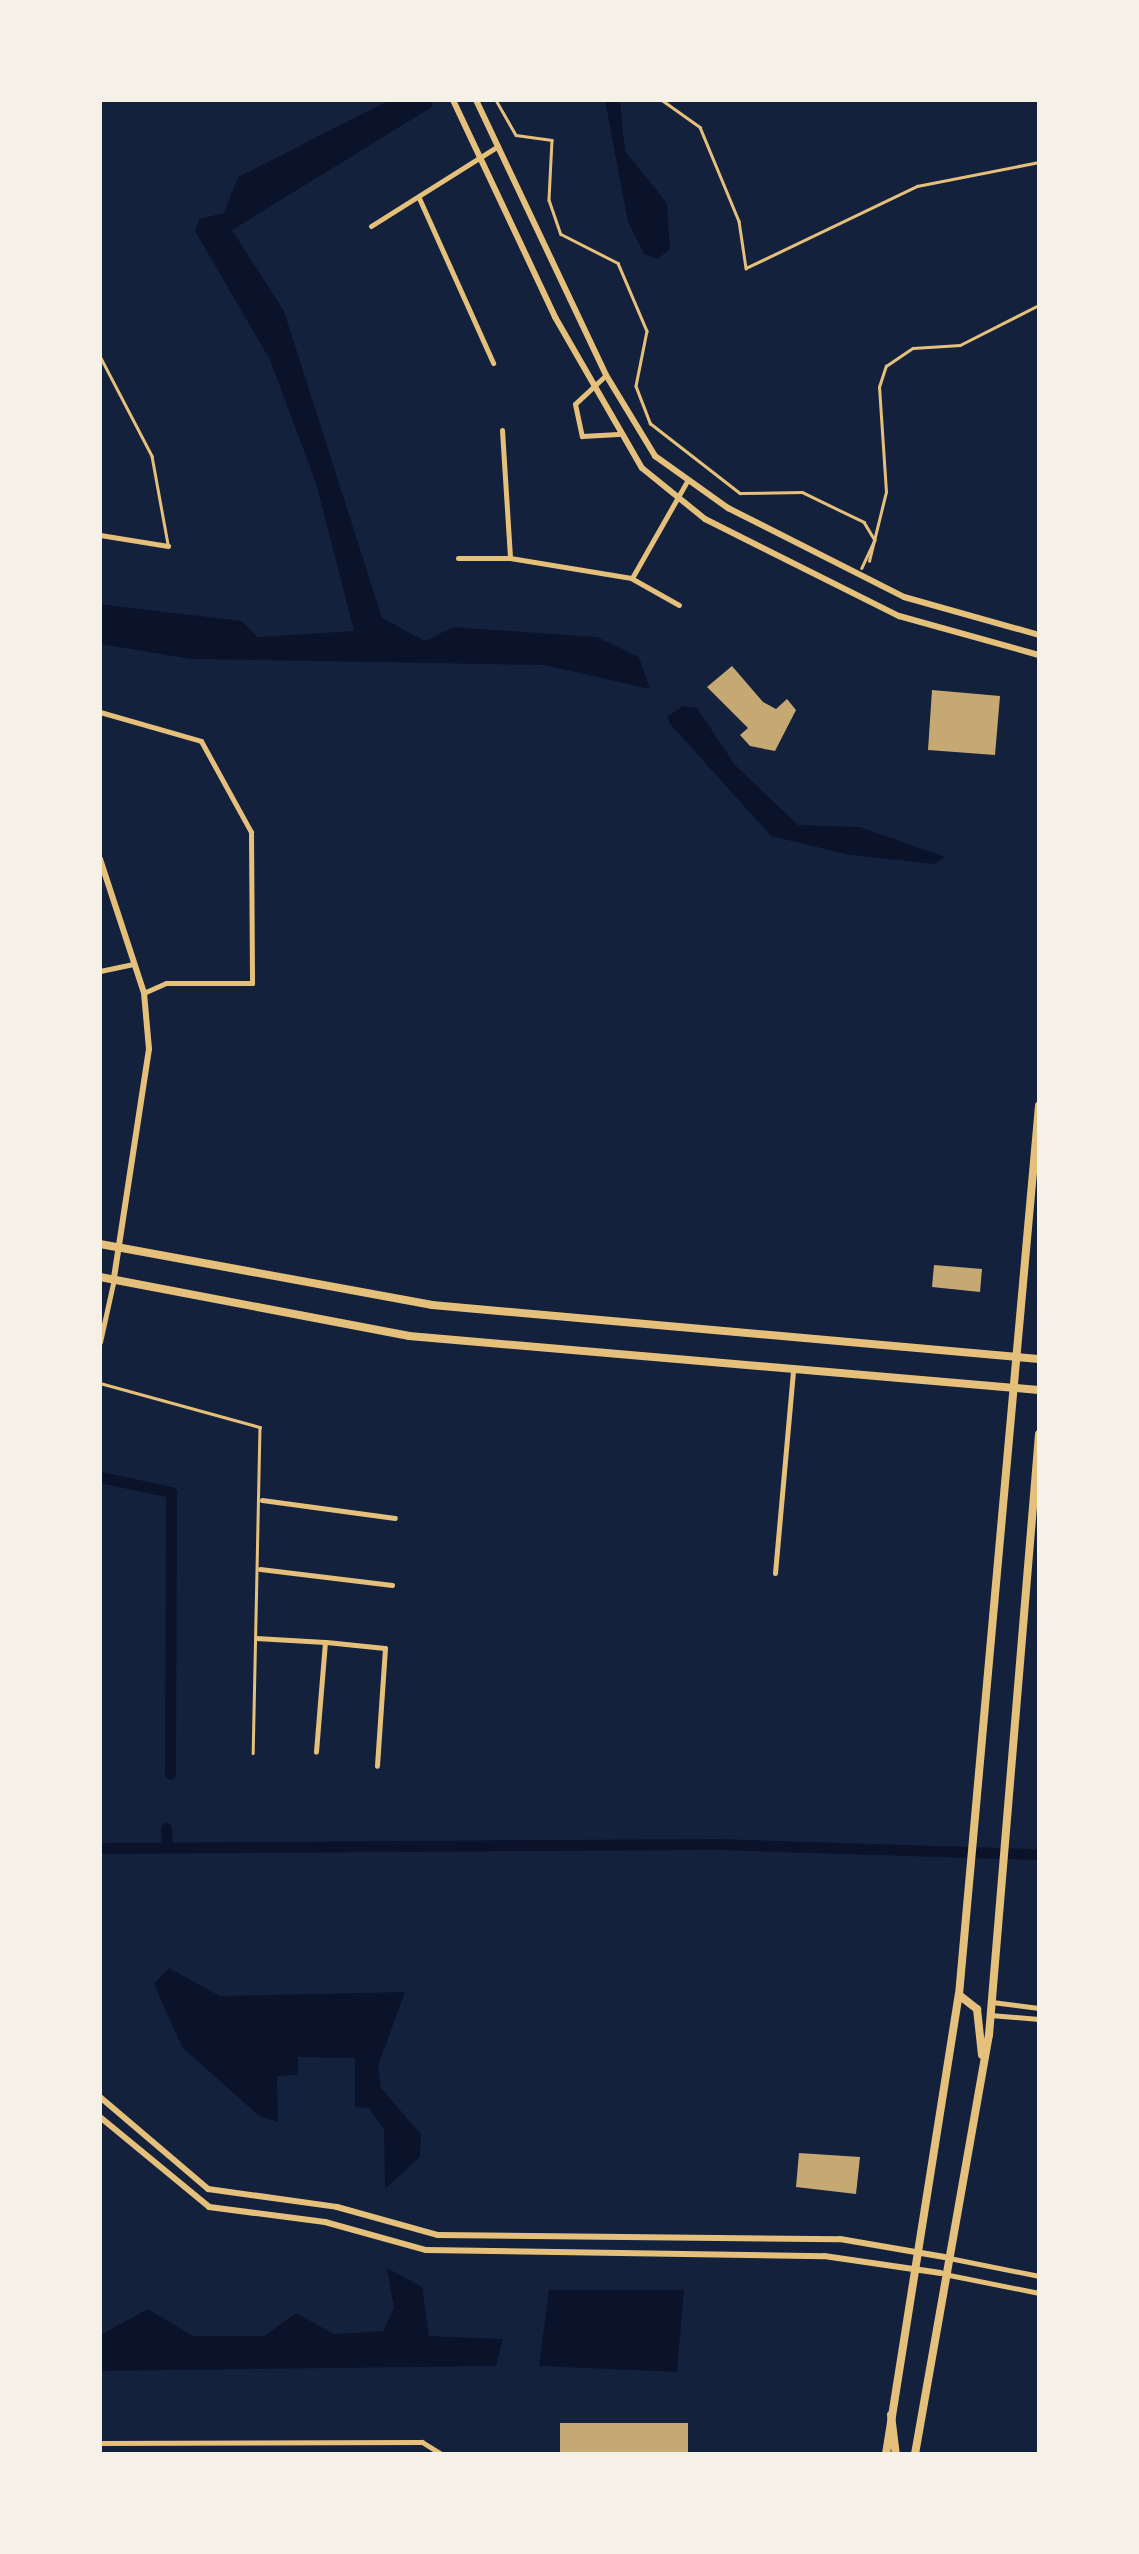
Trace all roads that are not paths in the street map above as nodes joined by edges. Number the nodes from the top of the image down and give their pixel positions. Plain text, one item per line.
1 (453, 100) edge
2 (476, 100) edge
3 (498, 146) junction
4 (483, 153) junction
5 (419, 198) junction
6 (371, 226) dead end
7 (100, 356) edge
8 (492, 362) dead end
9 (606, 375) junction
10 (590, 386) junction
11 (502, 430) dead end
12 (618, 434) junction
13 (686, 480) junction
14 (676, 496) junction
15 (100, 535) edge
16 (168, 546) joint
17 (458, 558) dead end
18 (510, 558) junction
19 (632, 578) junction
20 (680, 605) dead end
21 (1039, 635) edge
22 (1039, 655) edge
23 (100, 712) edge
24 (100, 859) edge
25 (136, 962) junction
26 (100, 971) edge
27 (144, 993) junction
28 (1039, 1106) edge
29 (100, 1244) edge
30 (120, 1248) junction
31 (100, 1277) edge
32 (114, 1279) junction
33 (100, 1342) edge
34 (1016, 1356) junction
35 (1039, 1359) edge
36 (793, 1371) junction
37 (100, 1384) edge
38 (1013, 1388) junction
39 (1039, 1390) edge
40 (1039, 1434) edge
41 (262, 1500) junction
42 (395, 1518) dead end
43 (260, 1569) junction
44 (775, 1573) dead end
45 (392, 1585) dead end
46 (256, 1638) junction
47 (326, 1642) junction
48 (253, 1752) dead end
49 (316, 1752) dead end
50 (377, 1766) dead end
51 (960, 1995) junction
52 (992, 2002) junction
53 (1039, 2008) edge
54 (990, 2015) junction
55 (1039, 2019) edge
56 (983, 2065) junction
57 (100, 2098) edge
58 (100, 2117) edge
59 (915, 2249) junction
60 (944, 2257) junction
61 (912, 2268) junction
62 (941, 2273) junction
63 (1039, 2276) edge
64 (1039, 2293) edge
65 (888, 2406) junction
66 (100, 2444) edge
67 (441, 2454) edge
68 (886, 2454) edge
69 (896, 2454) edge
70 (915, 2454) edge

1 - 4 street
2 - 3 street
3 - 4 street
3 - 9 street
4 - 5 street
4 - 10 street
5 - 6 street
5 - 8 street
7 - 16 lane
9 - 10 street
9 - 13 street
10 - 12 street
10 - 12 street
11 - 18 street
12 - 14 street
13 - 14 street
13 - 21 street
14 - 19 street
14 - 22 street
15 - 16 street
17 - 18 street
18 - 19 street
19 - 20 street
23 - 27 street
24 - 25 street
25 - 26 street
25 - 27 street
27 - 30 street
28 - 34 main road
29 - 30 main road
30 - 32 street
30 - 34 main road
31 - 32 main road
32 - 33 street
32 - 36 main road
34 - 35 main road
34 - 38 main road
36 - 38 main road
36 - 44 street
37 - 41 lane
38 - 39 main road
38 - 51 main road
40 - 52 main road
41 - 42 street
41 - 43 lane
43 - 45 street
43 - 46 lane
46 - 47 street
46 - 48 lane
47 - 49 street
47 - 50 street
51 - 56 main road
51 - 59 main road
52 - 53 street
52 - 54 main road
54 - 55 street
54 - 56 main road
56 - 60 main road
57 - 59 street
58 - 61 street
59 - 60 street
59 - 61 main road
60 - 62 main road
60 - 63 street
61 - 62 street
61 - 65 main road
62 - 64 street
62 - 70 main road
65 - 68 main road
65 - 69 main road
66 - 67 street

